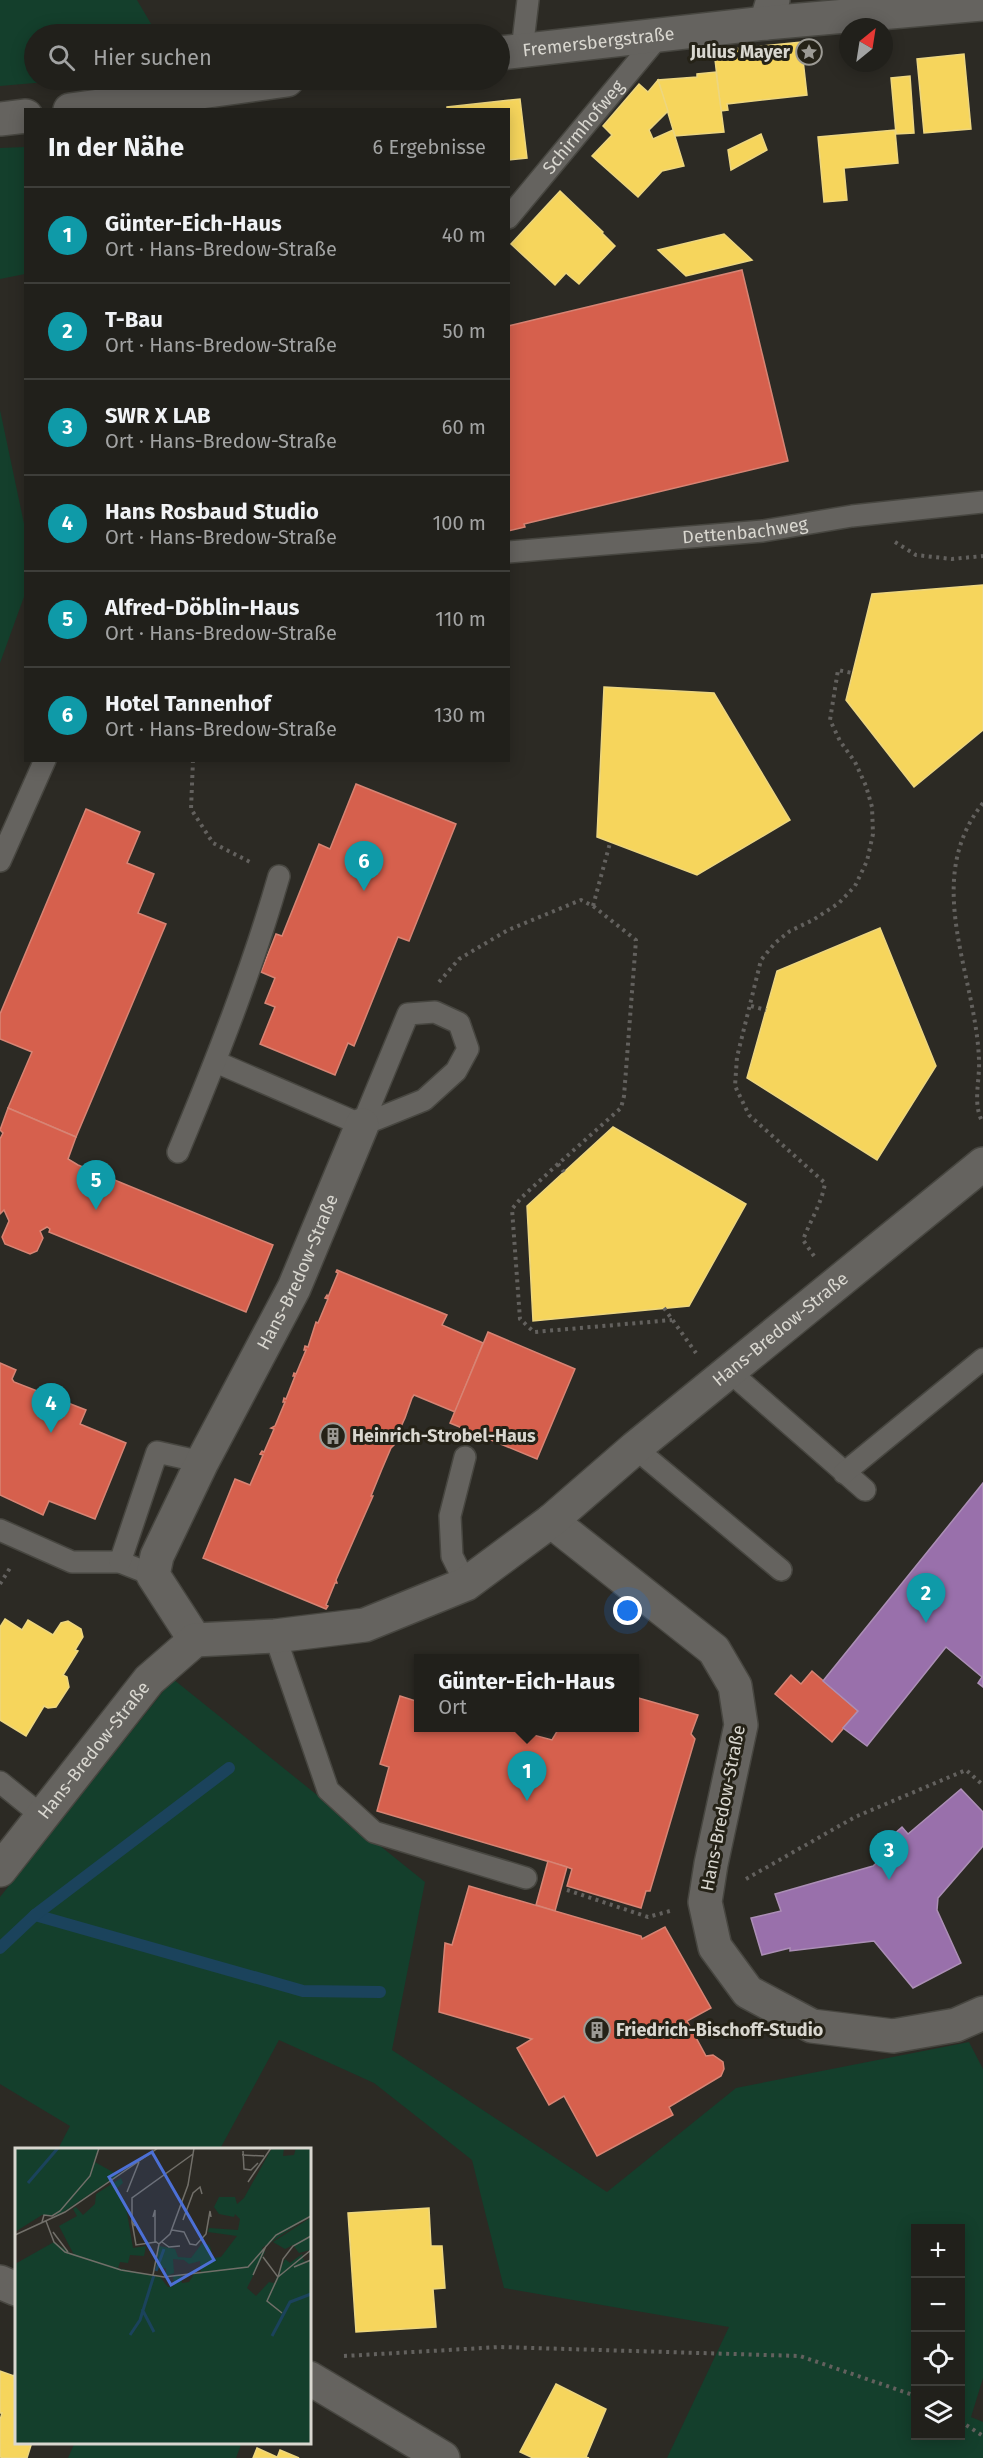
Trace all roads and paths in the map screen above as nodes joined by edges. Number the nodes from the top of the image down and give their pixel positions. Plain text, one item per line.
1 (528, 0) edge
2 (983, 4) edge
3 (769, 11) edge
4 (659, 36) junction
5 (511, 51) edge
6 (214, 90) edge
7 (84, 108) edge
8 (24, 116) edge
9 (0, 119) edge
10 (510, 216) edge
11 (983, 502) edge
12 (852, 516) junction
13 (510, 552) edge
14 (983, 556) edge
15 (852, 674) dead end
16 (44, 762) edge
17 (193, 762) edge
18 (983, 802) edge
19 (610, 843) dead end
20 (0, 861) edge
21 (253, 863) dead end
22 (279, 876) dead end
23 (593, 906) junction
24 (751, 1006) junction
25 (766, 1010) dead end
26 (408, 1014) junction
27 (216, 1062) junction
28 (983, 1123) edge
29 (362, 1125) junction
30 (178, 1152) dead end
31 (558, 1164) junction
32 (983, 1164) edge
33 (564, 1172) dead end
34 (835, 1286) junction
35 (664, 1308) dead end
36 (672, 1320) junction
37 (983, 1359) edge
38 (724, 1377) junction
39 (635, 1448) junction
40 (465, 1457) dead end
41 (202, 1462) junction
42 (844, 1473) junction
43 (865, 1490) dead end
44 (551, 1521) junction
45 (0, 1530) edge
46 (120, 1563) junction
47 (781, 1570) dead end
48 (153, 1575) junction
49 (466, 1584) junction
50 (275, 1636) junction
51 (195, 1640) junction
52 (0, 1782) edge
53 (983, 1785) edge
54 (42, 1816) junction
55 (0, 1870) edge
56 (525, 1878) dead end
57 (567, 1890) dead end
58 (692, 1905) junction
59 (983, 2013) edge
60 (0, 2282) edge
61 (15, 2289) edge
62 (333, 2356) dead end
63 (310, 2379) edge
64 (911, 2395) edge
65 (965, 2424) edge
66 (983, 2436) edge
67 (443, 2458) edge

1 - 5 lane
2 - 3 street, Fremersbergstraße
3 - 4 street, Fremersbergstraße
4 - 5 street, Fremersbergstraße
4 - 10 lane, Schirmhofweg
6 - 7 street
8 - 9 street
11 - 12 lane, Dettenbachweg
12 - 13 lane, Dettenbachweg
12 - 14 path
15 - 24 path
16 - 20 lane
17 - 21 path
18 - 28 path
19 - 23 path
22 - 27 lane
23 - 26 path
23 - 31 path
24 - 25 path
24 - 34 path
26 - 29 lane
26 - 29 lane
27 - 29 lane
27 - 30 lane
29 - 41 street, Hans-Bredow-Straße
31 - 33 path
31 - 36 path
32 - 34 street, Hans-Bredow-Straße
34 - 38 street, Hans-Bredow-Straße
35 - 36 path
36 - 38 path
37 - 42 lane
38 - 39 street, Hans-Bredow-Straße
38 - 42 lane
39 - 44 street, Hans-Bredow-Straße
39 - 47 lane
40 - 49 lane
41 - 46 lane
41 - 48 street, Hans-Bredow-Straße
42 - 43 lane
44 - 49 street, Hans-Bredow-Straße
44 - 58 street, Hans-Bredow-Straße
45 - 46 lane
46 - 48 lane
48 - 51 street
49 - 50 street, Hans-Bredow-Straße
50 - 51 street, Hans-Bredow-Straße
50 - 56 lane
51 - 54 street, Hans-Bredow-Straße
52 - 54 lane
53 - 58 path
54 - 55 street, Hans-Bredow-Straße
57 - 58 path
58 - 59 street, Hans-Bredow-Straße
60 - 61 street
62 - 64 path
63 - 67 street
65 - 66 path

